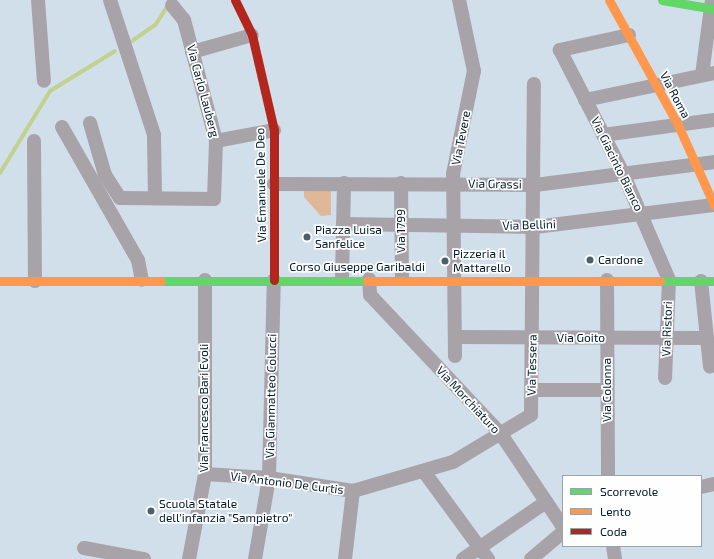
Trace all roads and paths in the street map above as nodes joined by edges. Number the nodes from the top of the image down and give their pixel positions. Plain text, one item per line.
1 (38, 0) edge
2 (110, 0) edge
3 (235, 0) edge
4 (459, 0) edge
5 (610, 0) edge
6 (662, 0) edge
7 (172, 6) dead end
8 (712, 6) edge
9 (629, 34) junction
10 (252, 35) junction
11 (192, 52) junction
12 (708, 74) edge
13 (44, 80) dead end
14 (534, 84) dead end
15 (656, 85) junction
16 (585, 100) junction
17 (714, 120) edge
18 (90, 123) dead end
19 (678, 125) junction
20 (62, 127) dead end
21 (274, 130) junction
22 (602, 135) junction
23 (34, 140) dead end
24 (216, 141) junction
25 (714, 162) edge
26 (696, 164) junction
27 (623, 173) junction
28 (344, 183) junction
29 (402, 183) junction
30 (454, 183) junction
31 (274, 184) junction
32 (535, 185) junction
33 (155, 198) junction
34 (714, 205) edge
35 (642, 214) junction
36 (343, 224) junction
37 (401, 225) junction
38 (455, 226) junction
39 (535, 227) junction
40 (342, 279) junction
41 (369, 279) junction
42 (402, 279) junction
43 (457, 279) junction
44 (142, 280) junction
45 (205, 280) junction
46 (274, 280) junction
47 (534, 280) junction
48 (607, 280) junction
49 (669, 280) junction
50 (0, 281) edge
51 (35, 281) junction
52 (708, 281) edge
53 (456, 337) junction
54 (533, 337) junction
55 (607, 338) junction
56 (666, 338) junction
57 (707, 338) junction
58 (455, 356) dead end
59 (710, 366) dead end
60 (665, 378) dead end
61 (532, 390) junction
62 (607, 390) junction
63 (501, 434) junction
64 (425, 473) junction
65 (205, 474) junction
66 (608, 475) edge
67 (269, 478) junction
68 (714, 484) edge
69 (702, 487) edge
70 (354, 491) junction
71 (546, 502) junction
72 (562, 526) edge
73 (562, 533) edge
74 (613, 547) edge
75 (84, 548) dead end
76 (484, 553) edge
77 (144, 559) edge
78 (189, 559) edge
79 (255, 559) edge
80 (345, 559) edge
81 (464, 559) edge
82 (531, 559) edge
83 (615, 559) edge

1 - 13 street
2 - 33 street
3 - 10 street, Via Emanuele De Deo
4 - 30 street, Via Tevere
5 - 9 street, Via Roma
6 - 8 street
7 - 11 street, Via Carlo Lauberg
8 - 12 street
9 - 15 street, Via Roma
9 - 16 street, Via Giacinto Bianco
10 - 11 street
10 - 21 street, Via Emanuele De Deo
11 - 24 street, Via Carlo Lauberg
12 - 15 street
14 - 32 street, Via Tessera
15 - 16 street
15 - 19 street, Via Roma
16 - 22 street, Via Giacinto Bianco
17 - 19 street
18 - 33 street, Via Carlo Lauberg
19 - 22 street
19 - 26 street, Via Roma
20 - 44 street
21 - 24 street
21 - 31 street, Via Emanuele De Deo
22 - 27 street, Via Giacinto Bianco
23 - 51 street
24 - 33 street, Via Carlo Lauberg
25 - 26 street, Via Grassi
26 - 27 street, Via Grassi
26 - 34 street, Via Roma
27 - 32 street, Via Grassi
27 - 35 street, Via Giacinto Bianco
28 - 29 street, Via Grassi
28 - 31 street, Via Grassi
28 - 36 street
29 - 30 street, Via Grassi
29 - 37 street, Via 1799
30 - 32 street, Via Grassi
30 - 38 street, Via Tevere
31 - 46 street, Via Emanuele De Deo
32 - 39 street, Via Tessera
34 - 35 street, Via Bellini
35 - 39 street, Via Bellini
35 - 49 street, Via Giacinto Bianco
36 - 37 street, Via Bellini
36 - 40 street
37 - 38 street, Via Bellini
37 - 42 street, Via 1799
38 - 39 street, Via Bellini
38 - 43 street, Via Tevere
39 - 47 street, Via Tessera
40 - 41 street, Corso Giuseppe Garibaldi
40 - 46 street, Corso Giuseppe Garibaldi
41 - 42 street, Corso Giuseppe Garibaldi
41 - 63 street, Via Morchiaturo
42 - 43 street, Corso Giuseppe Garibaldi
43 - 47 street, Corso Giuseppe Garibaldi
43 - 53 street, Via Tevere
44 - 45 street, Corso Giuseppe Garibaldi
44 - 51 street, Corso Giuseppe Garibaldi
45 - 46 street, Corso Giuseppe Garibaldi
45 - 65 street, Via Francesco Bari Evoli
46 - 67 street, Via Gianmatteo Colucci
47 - 48 street, Corso Giuseppe Garibaldi
47 - 54 street, Via Tessera
48 - 49 street, Corso Giuseppe Garibaldi
48 - 55 street, Via Colonna
49 - 52 street, Corso Giuseppe Garibaldi
49 - 56 street, Via Ristori
50 - 51 street, Corso Giuseppe Garibaldi
52 - 57 street
53 - 54 street, Via Goito
53 - 58 street, Via Tevere
54 - 55 street, Via Goito
54 - 61 street, Via Tessera
55 - 56 street, Via Goito
55 - 62 street, Via Colonna
56 - 57 street, Via Goito
56 - 60 street, Via Ristori
57 - 59 street
61 - 62 street
61 - 63 street, Via Tessera
62 - 66 street, Via Colonna
63 - 64 street, Via Antonio De Curtis
63 - 71 street, Via Morchiaturo
64 - 70 street, Via Antonio De Curtis
64 - 76 street
65 - 67 street, Via Antonio De Curtis
65 - 78 street, Via Francesco Bari Evoli
67 - 70 street, Via Antonio De Curtis
67 - 79 street, Via Gianmatteo Colucci
68 - 69 street
70 - 80 street
71 - 72 street, Via Morchiaturo
71 - 76 street
73 - 82 street
74 - 83 street
75 - 77 street
76 - 81 street

